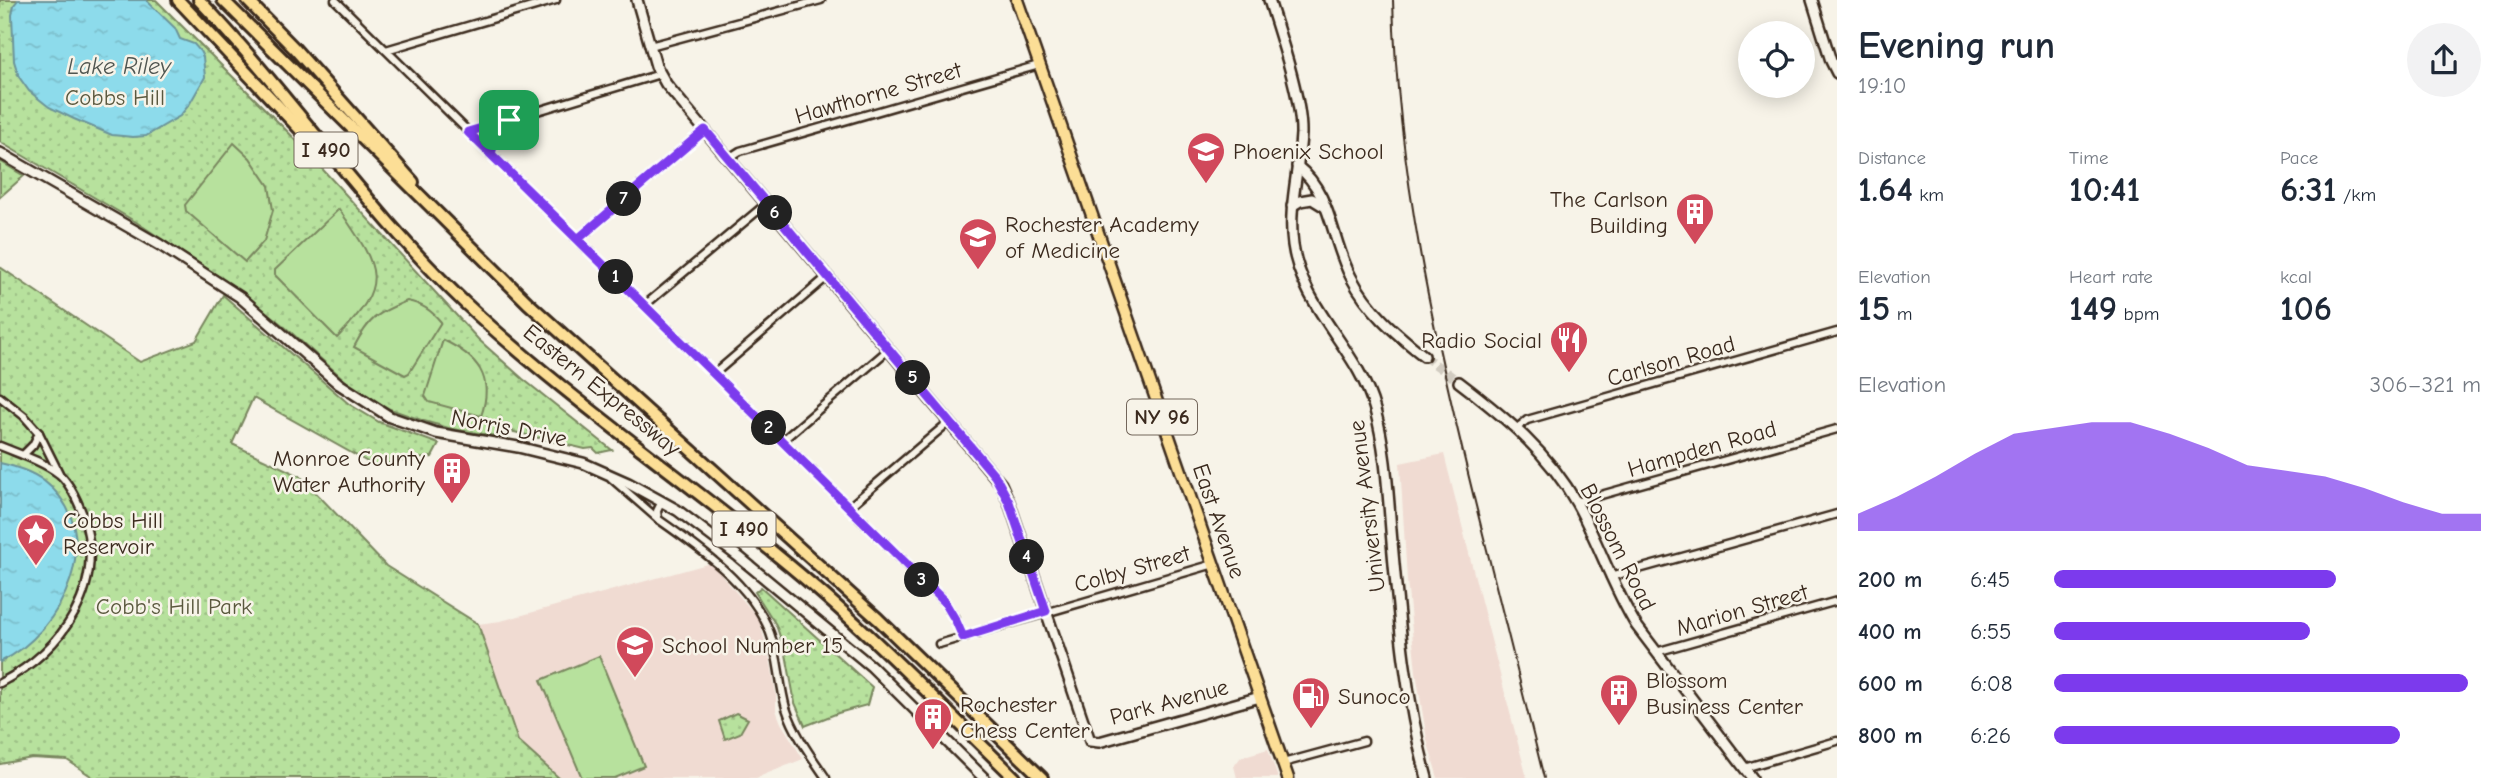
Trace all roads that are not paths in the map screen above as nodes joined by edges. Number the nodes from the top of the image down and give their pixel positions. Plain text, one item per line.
1 (178, 0) edge
2 (199, 0) edge
3 (223, 0) edge
4 (247, 0) edge
5 (335, 0) edge
6 (556, 0) edge
7 (636, 0) edge
8 (821, 0) edge
9 (1017, 0) edge
10 (1269, 0) edge
11 (1812, 0) edge
12 (650, 46) junction
13 (386, 50) junction
14 (1039, 65) junction
15 (1837, 73) edge
16 (660, 74) junction
17 (509, 120) junction
18 (705, 130) junction
19 (468, 132) junction
20 (0, 153) edge
21 (491, 154) junction
22 (729, 158) junction
23 (1297, 166) junction
24 (767, 203) junction
25 (1293, 206) junction
26 (1326, 209) junction
27 (382, 216) junction
28 (578, 239) junction
29 (471, 247) junction
30 (828, 275) junction
31 (645, 305) junction
32 (1837, 332) edge
33 (889, 349) junction
34 (1424, 356) tunnel mouth
35 (714, 374) junction
36 (1459, 382) tunnel mouth
37 (0, 397) edge
38 (950, 421) junction
39 (1517, 428) junction
40 (1837, 429) edge
41 (40, 433) junction
42 (782, 441) junction
43 (0, 446) edge
44 (23, 456) junction
45 (601, 471) junction
46 (60, 474) junction
47 (662, 501) junction
48 (1576, 502) junction
49 (849, 507) junction
50 (1837, 514) edge
51 (658, 519) junction
52 (1214, 564) junction
53 (1610, 577) junction
54 (1837, 601) edge
55 (1046, 611) junction
56 (963, 637) junction
57 (939, 643) dead end
58 (1656, 652) junction
59 (0, 683) edge
60 (1260, 697) junction
61 (1364, 741) dead end
62 (1837, 741) edge
63 (1283, 763) junction
64 (1744, 768) junction
65 (826, 778) edge
66 (984, 778) edge
67 (1015, 778) edge
68 (1042, 778) edge
69 (1288, 778) edge
70 (1427, 778) edge
71 (1752, 778) edge

1 - 27 highway
2 - 27 highway, Eastern Expressway / I 490
3 - 29 highway, Eastern Expressway / I 490
4 - 29 highway
5 - 13 street
6 - 13 street
7 - 12 street, Park Avenue
8 - 12 street
9 - 14 main road, East Avenue / NY 96
10 - 23 street, University Avenue
11 - 15 street
12 - 16 street, Park Avenue
13 - 19 street
14 - 22 street, Hawthorne Street
14 - 52 main road, East Avenue / NY 96
16 - 17 street
16 - 18 street, Park Avenue
17 - 19 street
17 - 21 street
18 - 22 street, Park Avenue
18 - 28 street
19 - 21 street
20 - 45 street, Norris Drive
21 - 28 street
22 - 24 street, Park Avenue
23 - 25 street, University Avenue
23 - 26 street
24 - 30 street, Park Avenue
24 - 31 street
25 - 26 street
25 - 70 street, University Avenue
26 - 34 street
27 - 67 highway, Eastern Expressway / I 490
28 - 31 street
29 - 68 highway, Eastern Expressway / I 490
30 - 33 street, Park Avenue
30 - 35 street
31 - 35 street
32 - 39 street, Carlson Road
33 - 38 street, Park Avenue
33 - 42 street
35 - 42 street
36 - 39 street, Blossom Road
37 - 41 street
38 - 49 street
38 - 55 street, Park Avenue
39 - 48 street, Blossom Road
40 - 48 street, Hampden Road
41 - 44 street
41 - 46 street
42 - 49 street
43 - 44 street
44 - 46 street
45 - 47 street, Norris Drive
45 - 51 street
46 - 59 street
47 - 51 street
47 - 66 street, Norris Drive
48 - 53 street, Blossom Road
49 - 56 street
50 - 53 street
51 - 65 street
52 - 55 street, Colby Street
52 - 60 main road, East Avenue / NY 96
53 - 58 street, Blossom Road
54 - 58 street, Marion Street
55 - 56 street, Colby Street
55 - 60 street, Park Avenue
56 - 57 street, Colby Street
58 - 64 street, Blossom Road
60 - 63 main road, East Avenue / NY 96
61 - 63 street
62 - 64 street
63 - 69 main road, East Avenue / NY 96
64 - 71 street, Blossom Road

